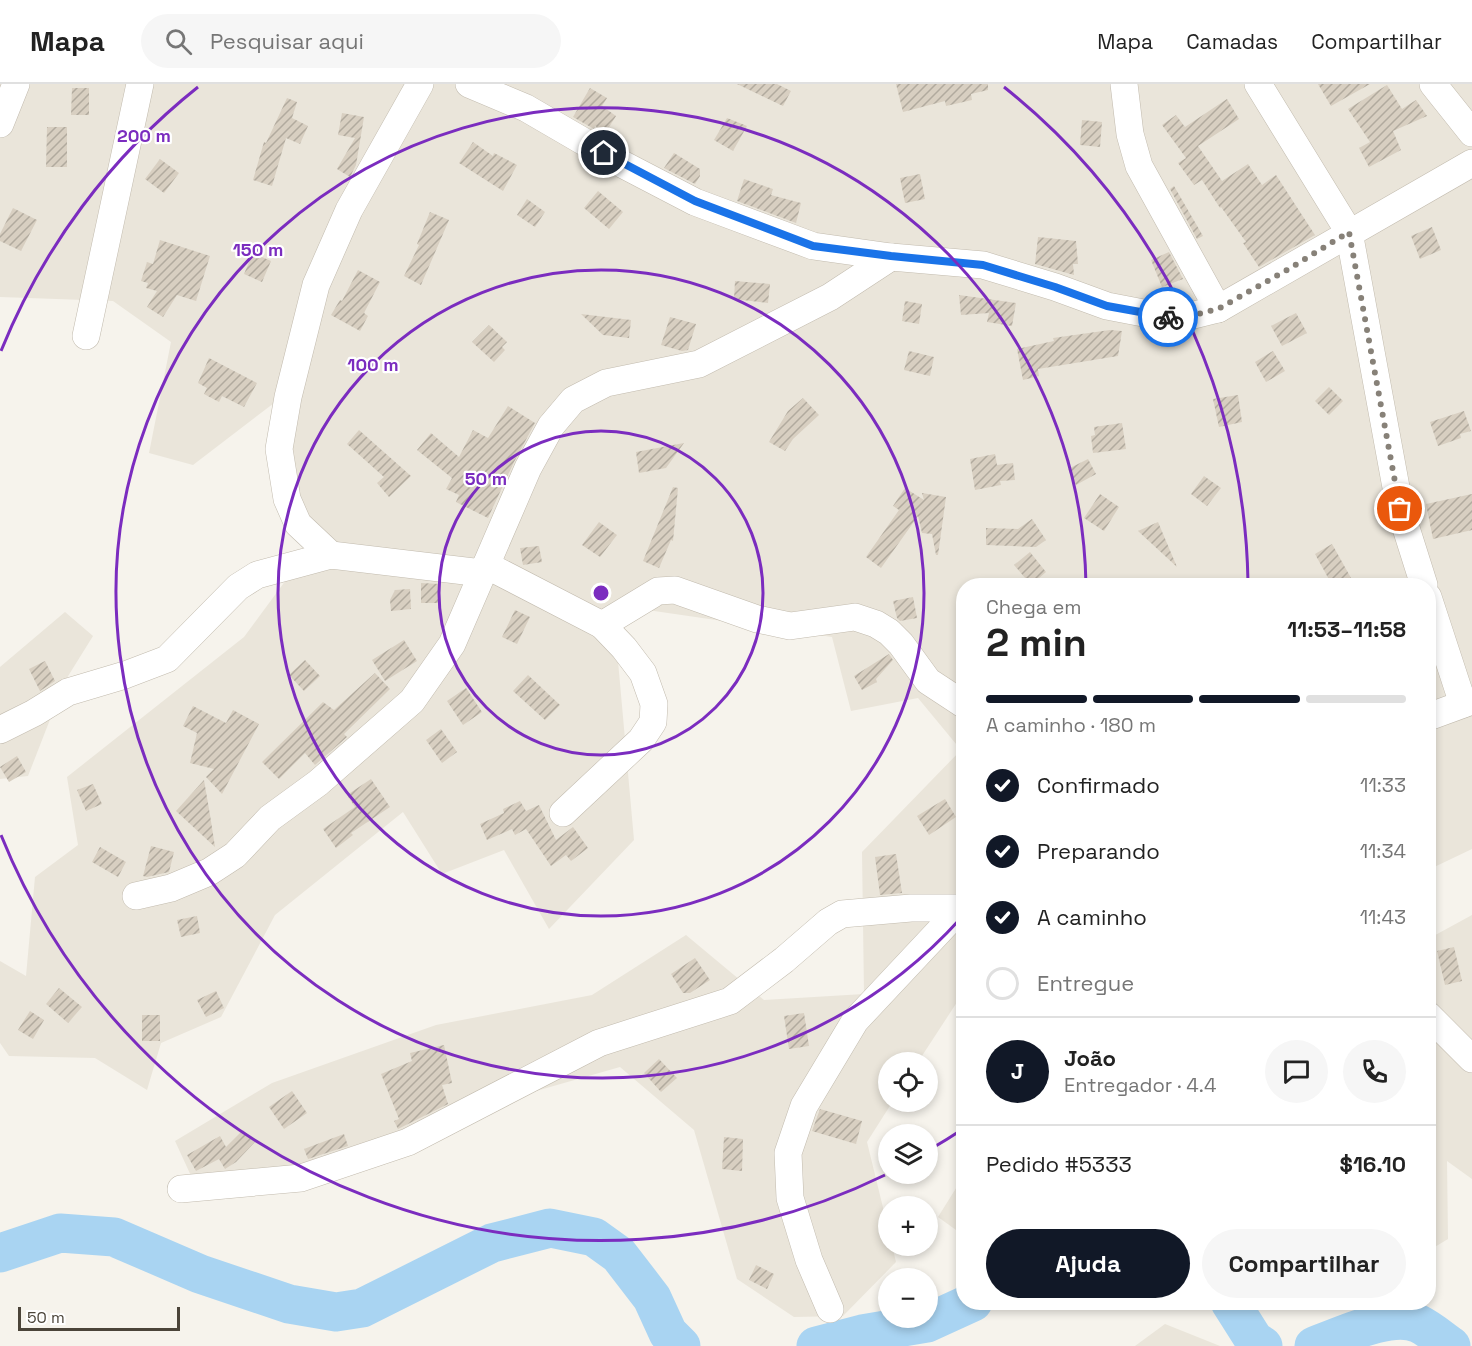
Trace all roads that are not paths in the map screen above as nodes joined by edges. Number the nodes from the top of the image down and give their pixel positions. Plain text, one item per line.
1 (16, 84) edge
2 (140, 84) edge
3 (420, 84) edge
4 (469, 84) edge
5 (1124, 84) edge
6 (1258, 84) edge
7 (1433, 84) edge
8 (0, 124) edge
9 (1472, 133) edge
10 (1472, 163) edge
11 (1349, 232) junction
12 (891, 256) junction
13 (1218, 309) junction
14 (86, 336) dead end
15 (331, 555) junction
16 (484, 569) junction
17 (1422, 578) edge
18 (1436, 619) edge
19 (602, 625) junction
20 (956, 699) edge
21 (1467, 702) edge
22 (1436, 714) edge
23 (0, 730) edge
24 (563, 813) dead end
25 (136, 896) dead end
26 (956, 909) edge
27 (956, 914) edge
28 (1436, 1023) edge
29 (1472, 1059) edge
30 (181, 1189) dead end
31 (830, 1309) dead end

1 - 8 street
2 - 14 street
3 - 15 street
4 - 12 street
5 - 13 street
6 - 11 street
7 - 9 street
10 - 11 street
11 - 13 street
11 - 17 street
12 - 13 street
12 - 16 street
15 - 16 street
15 - 23 street
16 - 19 street
16 - 25 street
18 - 21 street
19 - 20 street
19 - 24 street
21 - 22 street
26 - 30 street
27 - 31 street
28 - 29 street

